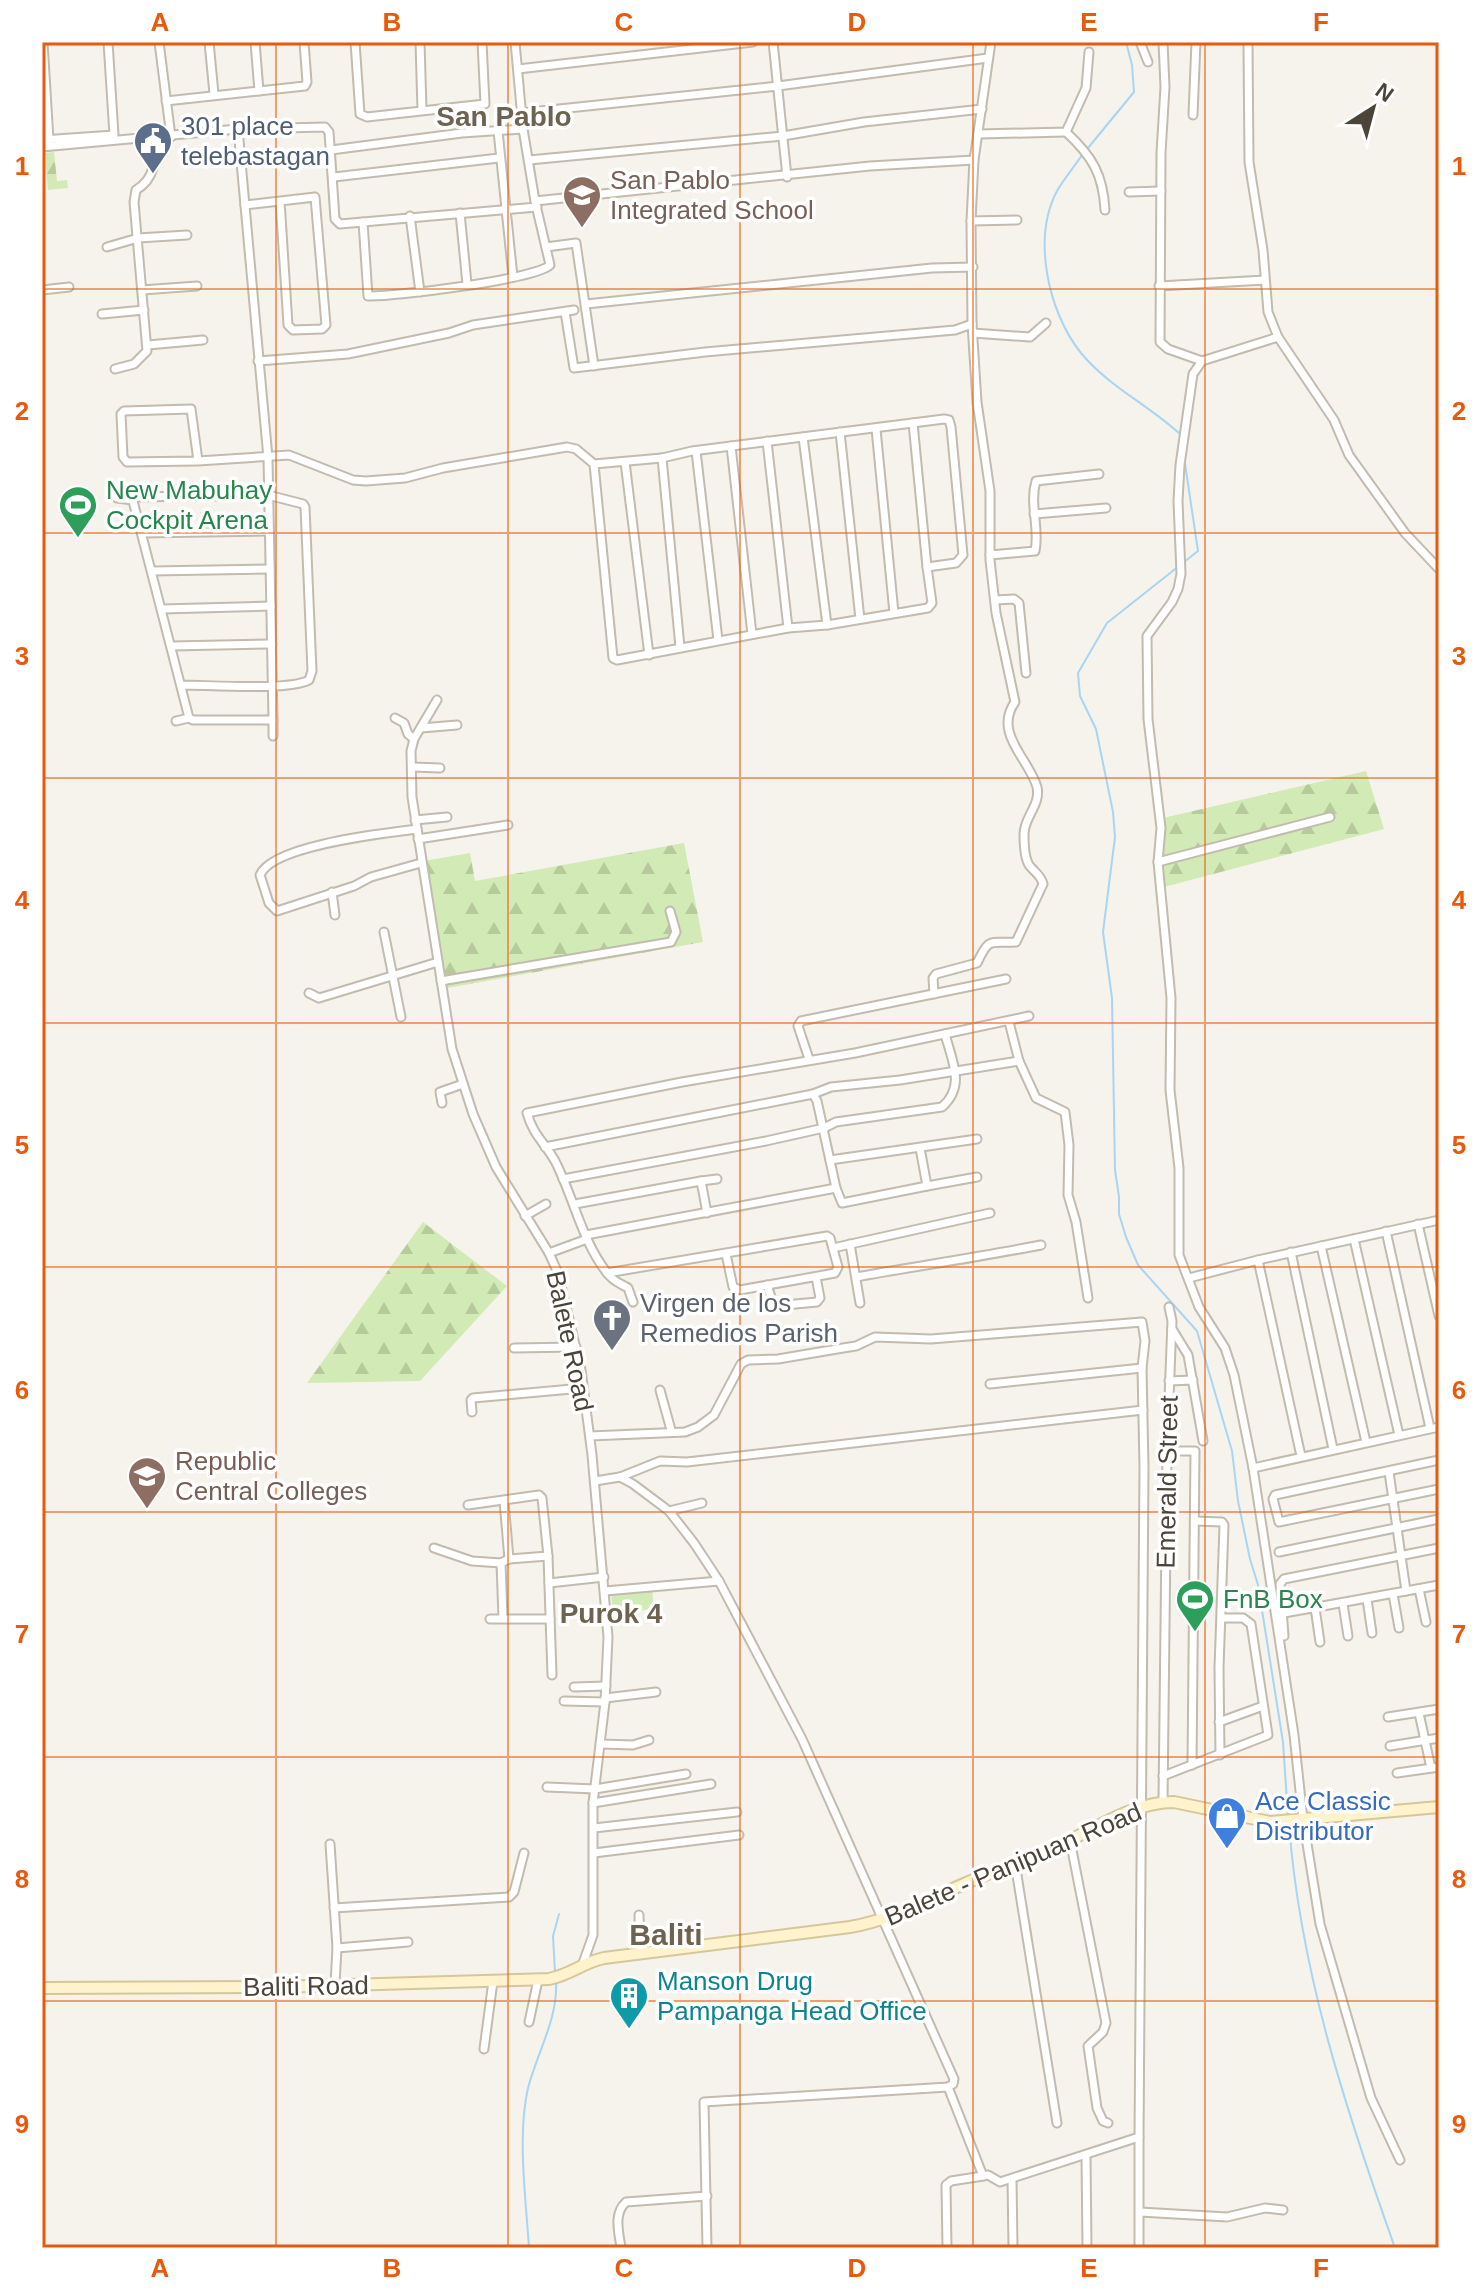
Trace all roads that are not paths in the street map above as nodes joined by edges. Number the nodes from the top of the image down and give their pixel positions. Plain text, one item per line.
1 (43, 42) edge
2 (108, 42) edge
3 (159, 42) edge
4 (209, 42) edge
5 (255, 42) edge
6 (304, 42) edge
7 (355, 42) edge
8 (420, 42) edge
9 (482, 42) edge
10 (515, 42) edge
11 (753, 42) edge
12 (773, 42) edge
13 (991, 42) edge
14 (1140, 42) edge
15 (1163, 42) edge
16 (1196, 42) edge
17 (1248, 42) edge
18 (1089, 52) dead end
19 (988, 58) junction
20 (1148, 62) dead end
21 (518, 69) junction
22 (778, 86) junction
23 (259, 91) junction
24 (214, 94) junction
25 (166, 101) junction
26 (982, 109) junction
27 (422, 110) junction
28 (521, 113) junction
29 (1193, 115) dead end
30 (238, 129) junction
31 (523, 129) junction
32 (498, 131) junction
33 (1066, 132) junction
34 (979, 134) junction
35 (783, 136) junction
36 (171, 137) junction
37 (154, 139) junction
38 (46, 140) edge
39 (42, 147) edge
40 (331, 150) junction
41 (499, 158) junction
42 (529, 160) junction
43 (974, 160) junction
44 (334, 177) junction
45 (787, 177) junction
46 (1161, 191) junction
47 (1129, 192) dead end
48 (280, 201) junction
49 (536, 204) junction
50 (245, 205) junction
51 (505, 210) junction
52 (1105, 210) dead end
53 (460, 213) junction
54 (410, 216) junction
55 (1017, 220) dead end
56 (971, 221) junction
57 (363, 222) junction
58 (187, 235) dead end
59 (138, 238) junction
60 (107, 247) dead end
61 (546, 247) junction
62 (973, 267) junction
63 (513, 277) junction
64 (1265, 280) junction
65 (467, 284) junction
66 (197, 286) dead end
67 (1159, 286) junction
68 (69, 287) dead end
69 (42, 290) edge
70 (142, 290) junction
71 (420, 292) junction
72 (586, 304) junction
73 (144, 310) junction
74 (102, 314) dead end
75 (1046, 323) dead end
76 (972, 324) junction
77 (973, 333) junction
78 (1278, 337) junction
79 (203, 340) dead end
80 (148, 345) junction
81 (258, 361) junction
82 (1202, 361) junction
83 (594, 366) junction
84 (115, 369) dead end
85 (913, 423) junction
86 (876, 429) junction
87 (840, 432) junction
88 (803, 437) junction
89 (767, 441) junction
90 (731, 446) junction
91 (696, 451) junction
92 (268, 458) junction
93 (662, 458) junction
94 (198, 461) junction
95 (625, 462) junction
96 (594, 464) junction
97 (1099, 474) dead end
98 (268, 495) junction
99 (117, 498) dead end
100 (133, 501) junction
101 (1106, 508) dead end
102 (1034, 514) junction
103 (268, 531) junction
104 (142, 533) junction
105 (990, 555) junction
106 (927, 567) junction
107 (270, 569) junction
108 (1439, 569) edge
109 (152, 571) junction
110 (995, 600) junction
111 (271, 606) junction
112 (162, 609) junction
113 (894, 613) junction
114 (860, 619) junction
115 (827, 625) junction
116 (788, 628) junction
117 (752, 634) junction
118 (718, 640) junction
119 (272, 644) junction
120 (172, 646) junction
121 (680, 647) junction
122 (649, 655) junction
123 (1026, 673) dead end
124 (182, 685) junction
125 (273, 685) junction
126 (437, 700) dead end
127 (189, 718) junction
128 (395, 718) dead end
129 (273, 720) junction
130 (176, 721) dead end
131 (457, 725) dead end
132 (421, 728) junction
133 (273, 736) dead end
134 (414, 739) junction
135 (412, 767) junction
136 (440, 768) dead end
137 (447, 817) dead end
138 (1330, 817) dead end
139 (415, 820) junction
140 (508, 825) dead end
141 (418, 834) junction
142 (1158, 862) junction
143 (421, 863) junction
144 (332, 892) junction
145 (670, 911) dead end
146 (335, 915) dead end
147 (384, 932) dead end
148 (438, 962) junction
149 (394, 977) junction
150 (1006, 979) dead end
151 (441, 981) junction
152 (309, 993) dead end
153 (934, 994) junction
154 (1029, 1016) dead end
155 (401, 1017) dead end
156 (1009, 1022) junction
157 (945, 1034) junction
158 (809, 1059) junction
159 (1019, 1061) junction
160 (953, 1070) junction
161 (463, 1084) junction
162 (813, 1094) junction
163 (442, 1103) dead end
164 (824, 1128) junction
165 (977, 1139) dead end
166 (545, 1147) junction
167 (920, 1148) junction
168 (830, 1160) junction
169 (977, 1177) dead end
170 (563, 1179) junction
171 (717, 1179) dead end
172 (701, 1181) junction
173 (927, 1186) junction
174 (836, 1188) junction
175 (546, 1204) dead end
176 (575, 1204) junction
177 (707, 1213) junction
178 (990, 1213) dead end
179 (525, 1216) junction
180 (1439, 1220) edge
181 (1418, 1224) junction
182 (1386, 1231) junction
183 (587, 1237) junction
184 (1354, 1239) junction
185 (850, 1244) junction
186 (1041, 1245) dead end
187 (1321, 1246) junction
188 (833, 1248) junction
189 (1291, 1252) junction
190 (549, 1253) junction
191 (726, 1254) junction
192 (1258, 1260) junction
193 (607, 1273) junction
194 (816, 1277) junction
195 (856, 1277) junction
196 (1189, 1278) junction
197 (767, 1285) junction
198 (1088, 1298) dead end
199 (633, 1302) dead end
200 (860, 1303) dead end
201 (1169, 1307) dead end
202 (1439, 1316) edge
203 (1172, 1329) junction
204 (576, 1347) junction
205 (514, 1348) dead end
206 (1142, 1368) junction
207 (1193, 1380) junction
208 (1169, 1381) junction
209 (990, 1384) dead end
210 (583, 1388) junction
211 (660, 1390) dead end
212 (1143, 1410) junction
213 (472, 1412) dead end
214 (1435, 1428) edge
215 (671, 1430) junction
216 (1399, 1435) junction
217 (590, 1436) junction
218 (1203, 1441) dead end
219 (1366, 1442) junction
220 (1333, 1449) junction
221 (1167, 1451) junction
222 (1301, 1456) junction
223 (1439, 1460) edge
224 (1253, 1468) junction
225 (1389, 1472) junction
226 (620, 1477) junction
227 (595, 1481) junction
228 (1439, 1489) edge
229 (1394, 1499) junction
230 (504, 1501) junction
231 (702, 1503) dead end
232 (468, 1505) dead end
233 (669, 1511) junction
234 (1439, 1519) edge
235 (1195, 1521) junction
236 (1398, 1527) junction
237 (434, 1548) dead end
238 (1439, 1548) edge
239 (1279, 1552) dead end
240 (1402, 1555) junction
241 (548, 1556) junction
242 (505, 1561) junction
243 (604, 1577) junction
244 (719, 1581) junction
245 (549, 1583) junction
246 (1439, 1585) edge
247 (1419, 1589) junction
248 (605, 1591) junction
249 (1406, 1591) junction
250 (1393, 1594) junction
251 (1367, 1599) junction
252 (1343, 1604) junction
253 (1315, 1608) junction
254 (1284, 1613) junction
255 (503, 1618) junction
256 (1222, 1618) junction
257 (490, 1619) dead end
258 (550, 1619) junction
259 (1426, 1622) dead end
260 (1399, 1628) dead end
261 (1372, 1633) dead end
262 (1284, 1636) dead end
263 (1348, 1636) dead end
264 (1320, 1642) dead end
265 (552, 1675) dead end
266 (606, 1686) junction
267 (574, 1687) dead end
268 (656, 1692) dead end
269 (605, 1700) junction
270 (564, 1701) dead end
271 (1263, 1706) junction
272 (1439, 1709) edge
273 (1419, 1713) junction
274 (1388, 1717) dead end
275 (1219, 1722) junction
276 (1439, 1738) edge
277 (649, 1740) dead end
278 (1426, 1741) junction
279 (601, 1744) junction
280 (1390, 1746) dead end
281 (1220, 1755) junction
282 (1192, 1765) junction
283 (1435, 1768) edge
284 (1397, 1773) dead end
285 (686, 1774) dead end
286 (1163, 1776) junction
287 (711, 1784) dead end
288 (547, 1787) dead end
289 (595, 1789) junction
290 (1163, 1802) junction
291 (593, 1803) junction
292 (1143, 1807) junction
293 (1439, 1807) edge
294 (737, 1812) dead end
295 (1298, 1820) junction
296 (594, 1828) junction
297 (739, 1835) dead end
298 (1070, 1840) junction
299 (330, 1844) dead end
300 (524, 1853) dead end
301 (594, 1853) junction
302 (1015, 1863) junction
303 (334, 1908) junction
304 (639, 1915) dead end
305 (884, 1921) junction
306 (408, 1942) dead end
307 (337, 1948) junction
308 (640, 1952) junction
309 (583, 1963) junction
310 (566, 1975) joint
311 (544, 1979) junction
312 (493, 1981) junction
313 (335, 1984) junction
314 (42, 1988) edge
315 (529, 2022) dead end
316 (484, 2049) dead end
317 (948, 2087) junction
318 (1057, 2123) dead end
319 (1108, 2123) dead end
320 (1139, 2137) junction
321 (1086, 2155) junction
322 (1400, 2160) dead end
323 (983, 2176) junction
324 (1012, 2179) junction
325 (707, 2196) junction
326 (1283, 2210) dead end
327 (1140, 2212) junction
328 (621, 2248) edge
329 (707, 2248) edge
330 (947, 2248) edge
331 (1013, 2248) edge
332 (1087, 2248) edge
333 (1139, 2248) edge

1 - 38 street
2 - 38 street
3 - 25 street
4 - 24 street
5 - 23 street
6 - 23 street
7 - 27 street
8 - 27 street
9 - 27 street
10 - 21 street
11 - 21 street
12 - 22 street
13 - 19 street
14 - 20 street
15 - 46 street
16 - 29 street
17 - 64 street
18 - 33 street
19 - 22 street
19 - 26 street
21 - 28 street
22 - 28 street
22 - 35 street
23 - 24 street
24 - 25 street
25 - 36 street
26 - 34 street
26 - 35 street
28 - 31 street
30 - 36 street
30 - 40 street
30 - 50 street
31 - 32 street
31 - 42 street
32 - 40 street
32 - 41 street
33 - 34 street
33 - 52 street
34 - 43 street
35 - 42 street
35 - 45 street
36 - 37 street
37 - 39 street
37 - 59 street
40 - 44 street
41 - 44 street
41 - 51 street
42 - 49 street
43 - 45 street
43 - 56 street
44 - 57 street
45 - 49 street
46 - 47 street
46 - 67 street
48 - 48 street
48 - 50 street
49 - 51 street
49 - 61 street
50 - 81 street
51 - 53 street
51 - 63 street
53 - 54 street
53 - 65 street
54 - 57 street
54 - 71 street
55 - 56 street
56 - 62 street
57 - 71 street
58 - 59 street
59 - 60 street
59 - 70 street
61 - 63 street
61 - 72 street
62 - 72 street
62 - 76 street
63 - 65 street
64 - 67 street
64 - 78 street
65 - 71 street
66 - 70 street
67 - 82 street
68 - 69 street
70 - 73 street
72 - 83 street
73 - 74 street
73 - 80 street
75 - 77 street
76 - 77 street
76 - 83 street
77 - 105 street
78 - 82 street
78 - 108 street
79 - 80 street
80 - 84 street
81 - 83 street
81 - 92 street
82 - 142 street
85 - 86 street
85 - 106 street
85 - 106 street
86 - 87 street
86 - 113 street
87 - 88 street
87 - 114 street
88 - 89 street
88 - 115 street
89 - 90 street
89 - 116 street
90 - 91 street
90 - 117 street
91 - 93 street
91 - 118 street
92 - 94 street
92 - 96 street
92 - 98 street
93 - 95 street
93 - 121 street
94 - 94 street
95 - 96 street
95 - 122 street
96 - 122 street
97 - 102 street
98 - 100 street
98 - 103 street
98 - 125 street
99 - 100 street
100 - 104 street
101 - 102 street
102 - 105 street
103 - 104 street
103 - 107 street
104 - 109 street
105 - 110 street
106 - 113 street
107 - 109 street
107 - 111 street
109 - 112 street
110 - 123 street
110 - 153 street
111 - 112 street
111 - 119 street
112 - 120 street
113 - 114 street
114 - 115 street
115 - 116 street
116 - 117 street
117 - 118 street
118 - 121 street
119 - 120 street
119 - 125 street
120 - 124 street
121 - 122 street
124 - 125 street
124 - 127 street
125 - 129 street
126 - 132 street, Balete Road
127 - 129 street
127 - 130 street
128 - 134 street
129 - 133 street
131 - 132 street
132 - 134 street, Balete Road
134 - 135 street, Balete Road
135 - 136 street
135 - 139 street, Balete Road
137 - 139 street
138 - 142 street
139 - 141 street, Balete Road
140 - 141 street
141 - 143 street, Balete Road
141 - 144 street
142 - 196 street
143 - 144 street
143 - 148 street, Balete Road
144 - 146 street
145 - 151 street
147 - 149 street
148 - 149 street
148 - 151 street, Balete Road
149 - 152 street
149 - 155 street
150 - 153 street
151 - 161 street, Balete Road
153 - 158 street
154 - 156 street
156 - 157 street
156 - 159 street
157 - 158 street
157 - 160 street
158 - 166 street
159 - 160 street
159 - 198 street
160 - 162 street
160 - 164 street
161 - 163 street
161 - 179 street, Balete Road
162 - 164 street
162 - 166 street
164 - 168 street
164 - 170 street
165 - 167 street
166 - 170 street
167 - 168 street
167 - 173 street
168 - 174 street
169 - 173 street
170 - 176 street
171 - 172 street
172 - 176 street
172 - 177 street
173 - 174 street
174 - 177 street
175 - 179 street
176 - 183 street
177 - 183 street
178 - 185 street
179 - 190 street, Balete Road
180 - 181 street
181 - 182 street
181 - 202 street
182 - 184 street
182 - 214 street
183 - 190 street
183 - 193 street
184 - 187 street
184 - 216 street
185 - 188 street
185 - 195 street
186 - 195 street
187 - 189 street
187 - 219 street
188 - 191 street
188 - 194 street
189 - 192 street
189 - 220 street
190 - 204 street, Balete Road
191 - 193 street
191 - 197 street
192 - 196 street
192 - 222 street
193 - 199 street
194 - 197 street
194 - 197 street
195 - 200 street
196 - 224 street
201 - 203 street, Emerald Street
203 - 207 street
203 - 208 street, Emerald Street
204 - 205 street
204 - 210 street, Balete Road
206 - 209 street
206 - 212 street
206 - 215 street
207 - 208 street
207 - 218 street
208 - 221 street, Emerald Street
210 - 213 street
210 - 217 street, Balete Road
211 - 215 street
212 - 226 street
212 - 292 street
214 - 216 street
215 - 217 street
216 - 219 street
217 - 227 street, Balete Road
219 - 220 street
220 - 222 street
221 - 235 street
221 - 286 street, Emerald Street
222 - 224 street
223 - 225 street
224 - 295 street
225 - 229 street
225 - 229 street
226 - 227 street
226 - 233 street
227 - 243 street, Balete Road
228 - 229 street
229 - 236 street
230 - 232 street
230 - 241 street
230 - 242 street
231 - 233 street
233 - 244 street
234 - 236 street
235 - 256 street
235 - 282 street
236 - 239 street
236 - 240 street
237 - 242 street
238 - 240 street
240 - 249 street
240 - 254 street
241 - 242 street
241 - 245 street
242 - 255 street
243 - 245 street
243 - 248 street, Balete Road
244 - 248 street
244 - 305 street
245 - 258 street
246 - 247 street
247 - 249 street
247 - 259 street
248 - 266 street, Balete Road
249 - 250 street
250 - 251 street
250 - 260 street
251 - 252 street
251 - 261 street
252 - 253 street
252 - 263 street
253 - 254 street
253 - 264 street
254 - 262 street
255 - 257 street
255 - 258 street
256 - 271 street
256 - 275 street
258 - 265 street
266 - 267 street
266 - 269 street, Balete Road
268 - 269 street
269 - 270 street
269 - 279 street, Balete Road
271 - 275 street
271 - 281 street
272 - 273 street
273 - 274 street
273 - 278 street
275 - 281 street
276 - 278 street
277 - 279 street
278 - 280 street
278 - 283 street
279 - 289 street, Balete Road
281 - 282 street
282 - 286 street
283 - 284 street
285 - 289 street
286 - 290 street, Emerald Street
287 - 291 street
288 - 289 street
289 - 291 street, Balete Road
290 - 292 main road, Balete - Panipuan Road
290 - 295 main road, Balete - Panipuan Road
291 - 296 street, Balete Road
292 - 298 main road, Balete - Panipuan Road
292 - 320 street
293 - 295 main road, Balete - Panipuan Road
294 - 296 street
295 - 322 street
296 - 301 street, Balete Road
297 - 301 street
298 - 302 main road, Balete - Panipuan Road
298 - 319 street
299 - 303 street
300 - 303 street
301 - 309 street, Balete Road
302 - 305 main road, Balete - Panipuan Road
302 - 318 street
303 - 307 street
304 - 308 street
305 - 308 main road, Balete - Panipuan Road
305 - 317 street
306 - 307 street
307 - 313 street
308 - 309 main road, Balete - Panipuan Road
309 - 310 main road, Balete - Panipuan Road
310 - 311 main road, Baliti Road
311 - 312 main road, Baliti Road
311 - 315 street
312 - 313 main road, Baliti Road
312 - 316 street
313 - 314 main road, Baliti Road
317 - 323 street
317 - 325 street
320 - 321 street
320 - 327 street
321 - 324 street
321 - 332 street
323 - 324 street
323 - 330 street
324 - 331 street
325 - 328 street
325 - 329 street
326 - 327 street
327 - 333 street

